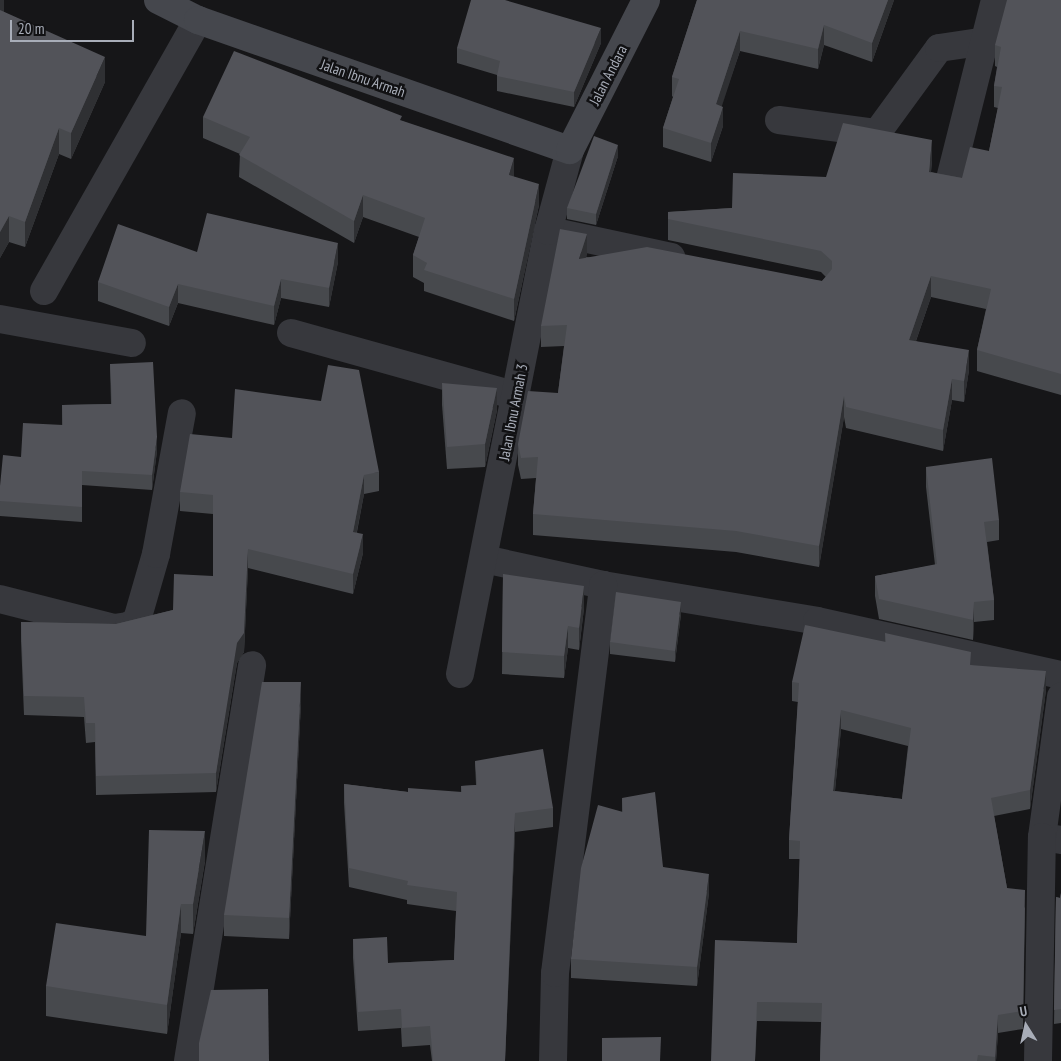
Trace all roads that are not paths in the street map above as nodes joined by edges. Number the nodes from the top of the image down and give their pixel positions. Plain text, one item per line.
1 (158, 0) edge
2 (646, 0) edge
3 (995, 0) edge
4 (198, 20) junction
5 (987, 41) junction
6 (779, 120) dead end
7 (570, 150) junction
8 (949, 183) edge
9 (548, 231) junction
10 (702, 263) edge
11 (44, 291) dead end
12 (0, 319) edge
13 (291, 333) dead end
14 (132, 343) dead end
15 (516, 396) junction
16 (182, 413) dead end
17 (484, 560) junction
18 (604, 585) junction
19 (0, 599) edge
20 (252, 665) dead end
21 (460, 674) dead end
22 (1061, 675) edge
23 (1061, 696) edge
24 (1052, 839) edge
25 (188, 1061) edge
26 (553, 1061) edge
27 (1038, 1061) edge

1 - 4 street, Jalan Ibnu Armah
2 - 7 street, Jalan Andara
3 - 5 street
4 - 7 street, Jalan Ibnu Armah
4 - 11 street
5 - 6 street
5 - 8 street
7 - 9 street, Jalan Ibnu Armah 3
9 - 10 street
9 - 15 street, Jalan Ibnu Armah 3
12 - 14 street
13 - 15 street
15 - 17 street, Jalan Ibnu Armah 3
16 - 19 street
17 - 18 street
17 - 21 street, Jalan Ibnu Armah 3
18 - 22 street
18 - 26 street
20 - 25 street
23 - 24 street
24 - 27 street

